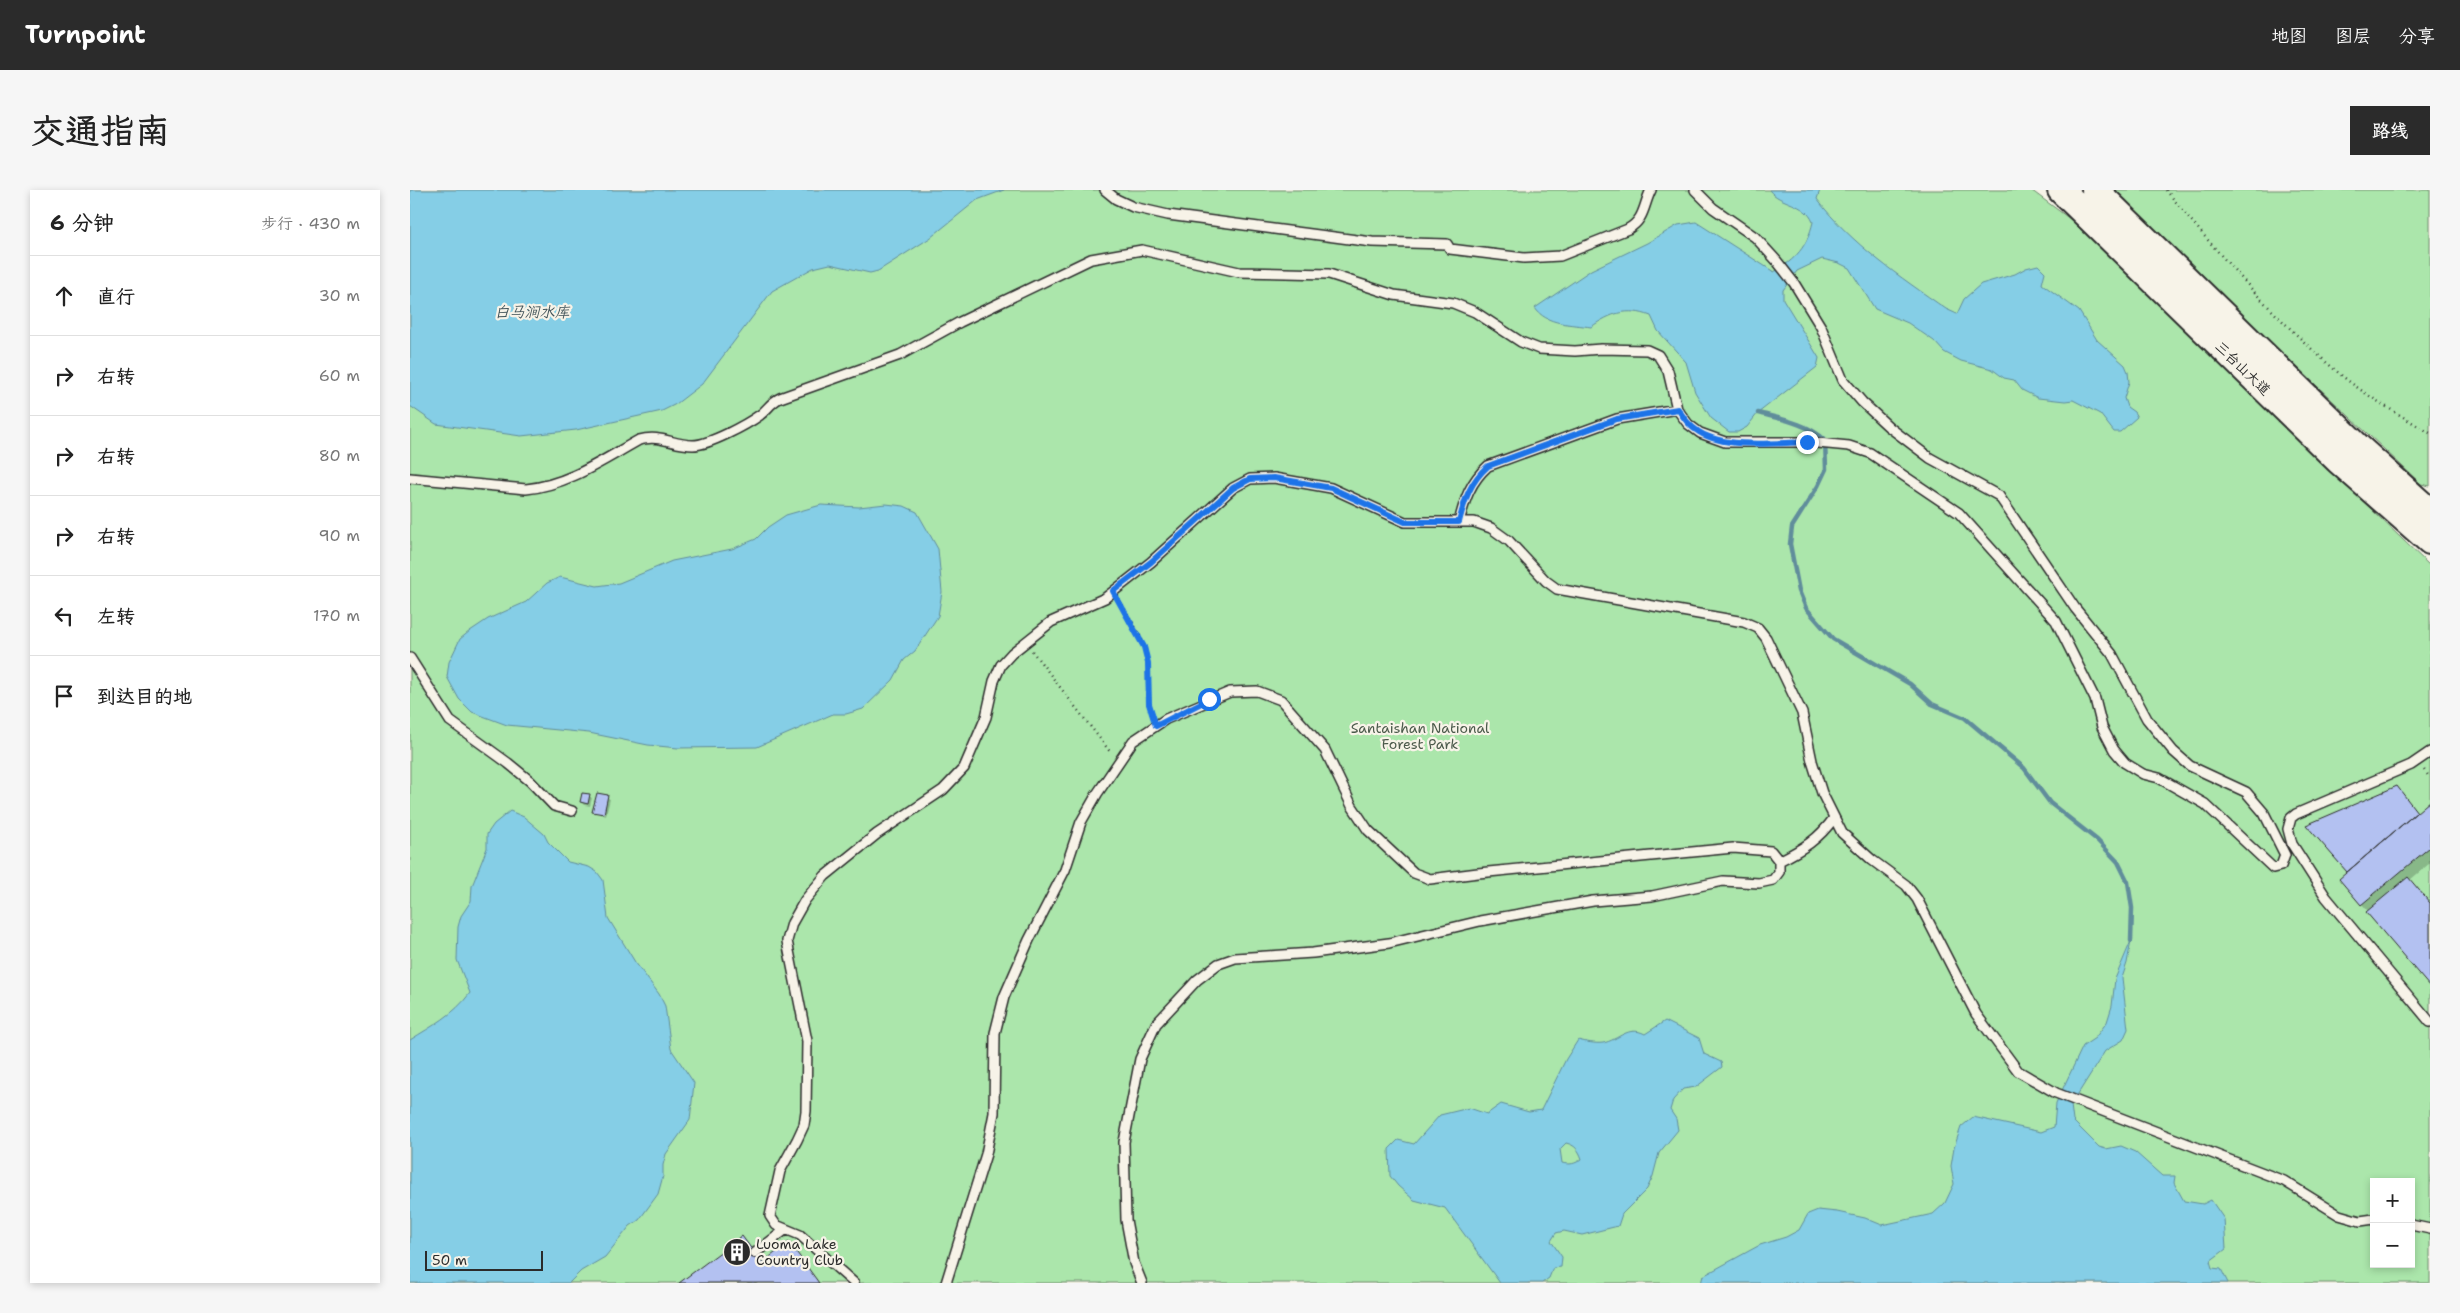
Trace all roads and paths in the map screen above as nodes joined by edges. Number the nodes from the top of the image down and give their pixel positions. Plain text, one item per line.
1 (1105, 190) edge
2 (1651, 190) edge
3 (1695, 190) edge
4 (2061, 190) edge
5 (2095, 190) edge
6 (2166, 190) edge
7 (1678, 409) junction
8 (2430, 433) edge
9 (410, 478) edge
10 (2430, 512) edge
11 (1459, 522) junction
12 (2430, 541) edge
13 (1113, 591) junction
14 (1025, 642) junction
15 (410, 658) edge
16 (1156, 726) junction
17 (2430, 752) edge
18 (1118, 762) junction
19 (572, 811) dead end
20 (1834, 818) junction
21 (1779, 861) junction
22 (2430, 1022) edge
23 (2370, 1220) edge
24 (2415, 1226) edge
25 (2430, 1228) edge
26 (785, 1230) junction
27 (755, 1252) dead end
28 (854, 1283) edge
29 (946, 1283) edge
30 (1142, 1283) edge

1 - 2 lane
3 - 7 lane
4 - 12 main road, 三台山大道
5 - 10 main road, 三台山大道
6 - 8 path
7 - 9 lane
7 - 11 lane
11 - 13 lane
11 - 20 lane
13 - 14 lane
13 - 16 path
14 - 18 path
14 - 26 lane
15 - 19 lane
16 - 18 lane
16 - 21 lane
17 - 22 lane
18 - 29 lane
20 - 21 lane
20 - 23 lane
21 - 30 lane
24 - 25 lane
26 - 27 lane
26 - 28 lane

